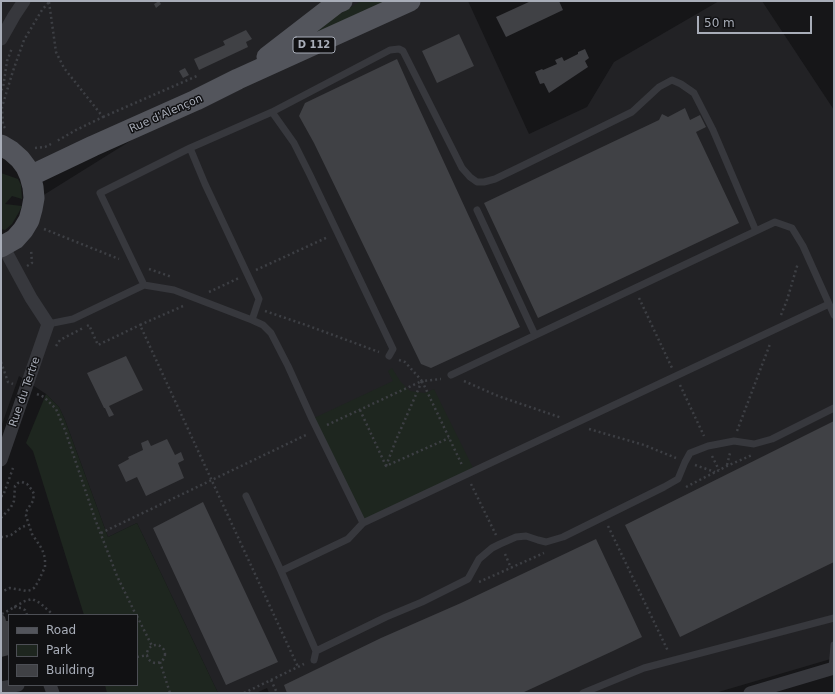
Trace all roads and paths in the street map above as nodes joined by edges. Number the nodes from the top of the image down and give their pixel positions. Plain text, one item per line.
1 (24, 1) edge
2 (50, 1) edge
3 (342, 1) edge
4 (410, 1) edge
5 (1, 39) edge
6 (12, 47) dead end
7 (197, 76) dead end
8 (238, 79) junction
9 (1, 90) edge
10 (272, 112) junction
11 (103, 117) junction
12 (2, 118) edge
13 (3, 138) edge
14 (30, 148) dead end
15 (190, 148) junction
16 (30, 176) junction
17 (477, 210) dead end
18 (756, 231) junction
19 (337, 232) junction
20 (803, 246) junction
21 (2, 247) edge
22 (247, 275) junction
23 (144, 285) junction
24 (198, 299) junction
25 (829, 304) junction
26 (834, 315) edge
27 (252, 320) junction
28 (48, 324) junction
29 (140, 325) junction
30 (773, 330) junction
31 (535, 335) junction
32 (56, 347) dead end
33 (389, 356) dead end
34 (1, 362) edge
35 (451, 375) dead end
36 (25, 390) junction
37 (834, 408) edge
38 (360, 410) junction
39 (318, 430) junction
40 (449, 438) dead end
41 (734, 441) junction
42 (1, 460) edge
43 (386, 466) junction
44 (727, 466) dead end
45 (13, 467) dead end
46 (212, 480) junction
47 (1, 496) edge
48 (246, 496) dead end
49 (1, 518) edge
50 (363, 523) junction
51 (607, 523) dead end
52 (28, 525) junction
53 (101, 533) junction
54 (1, 537) edge
55 (281, 571) junction
56 (1, 592) edge
57 (13, 607) junction
58 (2, 614) dead end
59 (27, 614) edge
60 (52, 614) edge
61 (136, 614) edge
62 (138, 618) edge
63 (834, 618) edge
64 (834, 645) edge
65 (152, 646) junction
66 (316, 651) junction
67 (148, 655) junction
68 (138, 657) edge
69 (314, 660) joint
70 (673, 661) junction
71 (160, 662) junction
72 (298, 668) junction
73 (833, 669) edge
74 (271, 680) junction
75 (12, 686) edge
76 (1, 688) edge
77 (170, 693) edge
78 (244, 693) edge
79 (277, 693) edge
80 (583, 693) edge
81 (750, 693) edge

1 - 5 street
2 - 11 path
2 - 12 path
3 - 8 main road, Rue d'Alençon / D 112
4 - 8 main road, Rue d'Alençon / D 112
6 - 9 path
7 - 11 path
8 - 16 main road, Rue d'Alençon / D 112
10 - 15 lane
10 - 18 lane
10 - 19 lane
11 - 14 path
12 - 13 path
13 - 16 main road
15 - 22 lane
15 - 23 lane
16 - 21 main road
17 - 31 lane
18 - 20 lane
18 - 31 lane
19 - 22 path
19 - 33 lane
20 - 25 lane
20 - 30 path
21 - 28 street
22 - 24 path
22 - 27 lane
23 - 24 lane
23 - 28 lane
24 - 27 lane
24 - 29 path
25 - 26 lane
25 - 30 lane
27 - 39 lane
28 - 36 street, Rue du Tertre
29 - 32 path
29 - 46 path
30 - 41 path
30 - 50 lane
31 - 35 lane
34 - 36 path
36 - 42 street, Rue du Tertre
36 - 53 path
37 - 41 lane
38 - 39 path
38 - 43 path
38 - 43 path
39 - 46 path
39 - 50 lane
40 - 43 path
41 - 44 path
41 - 66 lane
45 - 47 path
46 - 53 path
46 - 72 path
48 - 55 lane
49 - 52 path
50 - 55 lane
51 - 70 path
52 - 54 path
52 - 56 path
53 - 61 path
55 - 66 lane
57 - 58 path
57 - 59 path
57 - 60 path
62 - 65 path
63 - 70 lane
64 - 73 lane
65 - 67 path
65 - 71 path
66 - 69 lane
67 - 68 path
67 - 71 path
69 - 72 path
70 - 80 lane
71 - 77 path
72 - 74 path
73 - 81 street
74 - 78 path
74 - 79 path
75 - 76 street

